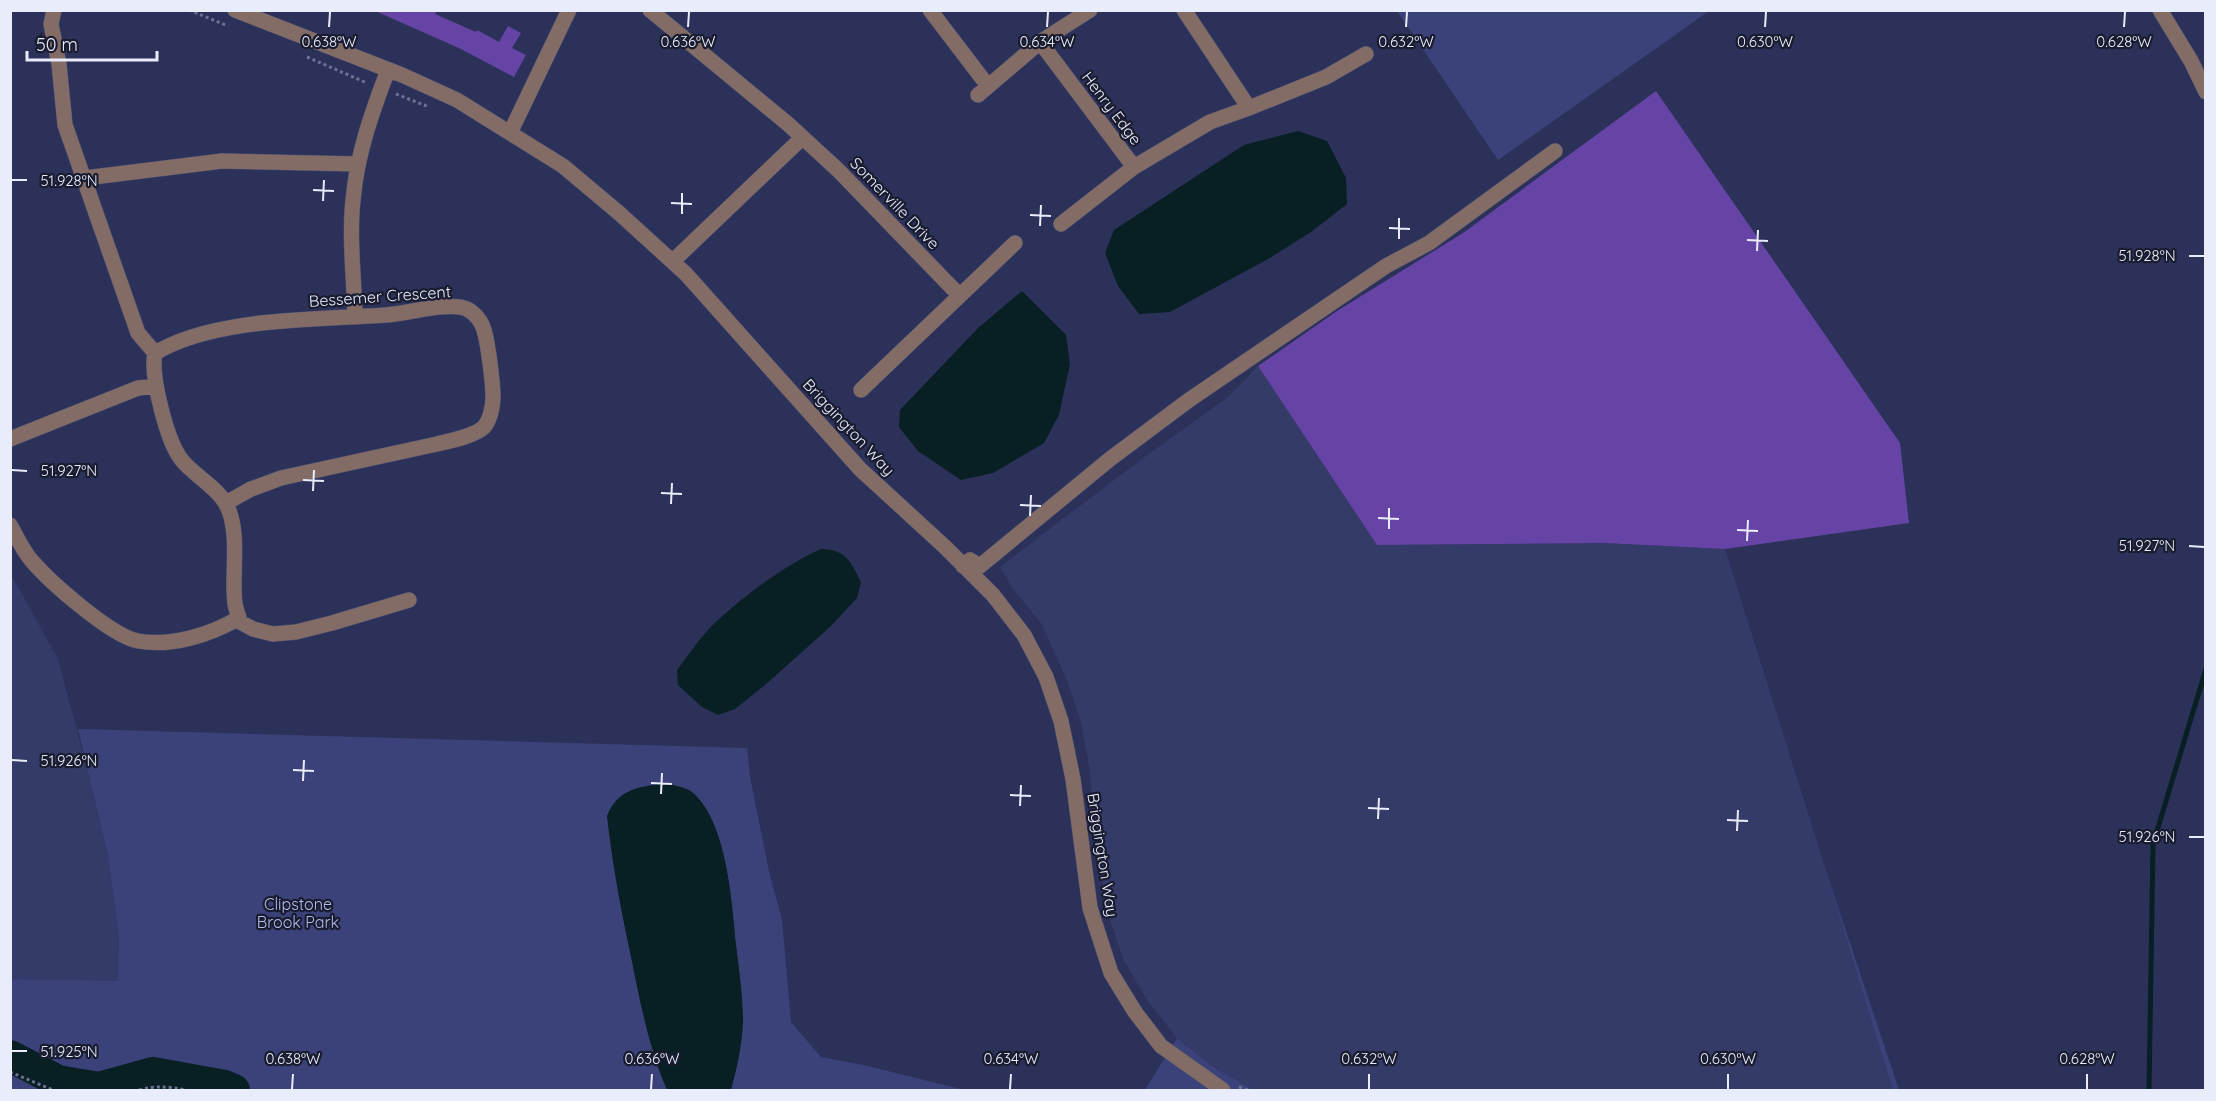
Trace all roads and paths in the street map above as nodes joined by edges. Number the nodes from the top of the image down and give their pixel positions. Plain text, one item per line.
1 (54, 10) edge
2 (189, 10) edge
3 (235, 10) edge
4 (569, 10) edge
5 (650, 10) edge
6 (930, 10) edge
7 (1090, 10) edge
8 (1184, 10) edge
9 (2160, 10) edge
10 (236, 29) dead end
11 (1040, 42) junction
12 (1366, 54) dead end
13 (306, 57) dead end
14 (388, 70) junction
15 (381, 89) junction
16 (2205, 92) edge
17 (433, 108) dead end
18 (1249, 108) junction
19 (510, 133) junction
20 (802, 138) junction
21 (1555, 151) dead end
22 (358, 164) junction
23 (1134, 167) junction
24 (85, 178) junction
25 (1061, 224) dead end
26 (1015, 243) dead end
27 (673, 261) junction
28 (959, 295) junction
29 (355, 316) junction
30 (155, 353) junction
31 (156, 386) junction
32 (861, 390) dead end
33 (10, 439) edge
34 (226, 504) junction
35 (10, 525) edge
36 (963, 566) junction
37 (409, 600) dead end
38 (239, 618) junction
39 (10, 1072) edge
40 (1227, 1087) edge
41 (53, 1090) edge
42 (140, 1090) edge
43 (187, 1090) edge
44 (1248, 1090) edge

1 - 24 street
2 - 10 path
3 - 14 street, Briggington Way
4 - 19 street
5 - 20 street, Somerville Drive
6 - 11 street
7 - 11 street
8 - 18 street
9 - 16 street
11 - 23 street, Henry Edge
12 - 18 street, Henry Edge
13 - 15 path
14 - 15 street
14 - 19 street, Briggington Way
15 - 17 path
15 - 22 street
18 - 23 street, Henry Edge
19 - 27 street, Briggington Way
20 - 27 street
20 - 28 street, Somerville Drive
21 - 36 street
22 - 24 street
22 - 29 street
23 - 25 street, Henry Edge
24 - 30 street
26 - 28 street
27 - 36 street, Briggington Way
28 - 32 street
29 - 30 street, Bessemer Crescent
29 - 34 street, Bessemer Crescent
30 - 31 street
31 - 33 street
31 - 34 street
34 - 38 street
35 - 38 street
36 - 40 street, Briggington Way
37 - 38 street
39 - 41 path
40 - 44 path
42 - 43 path

